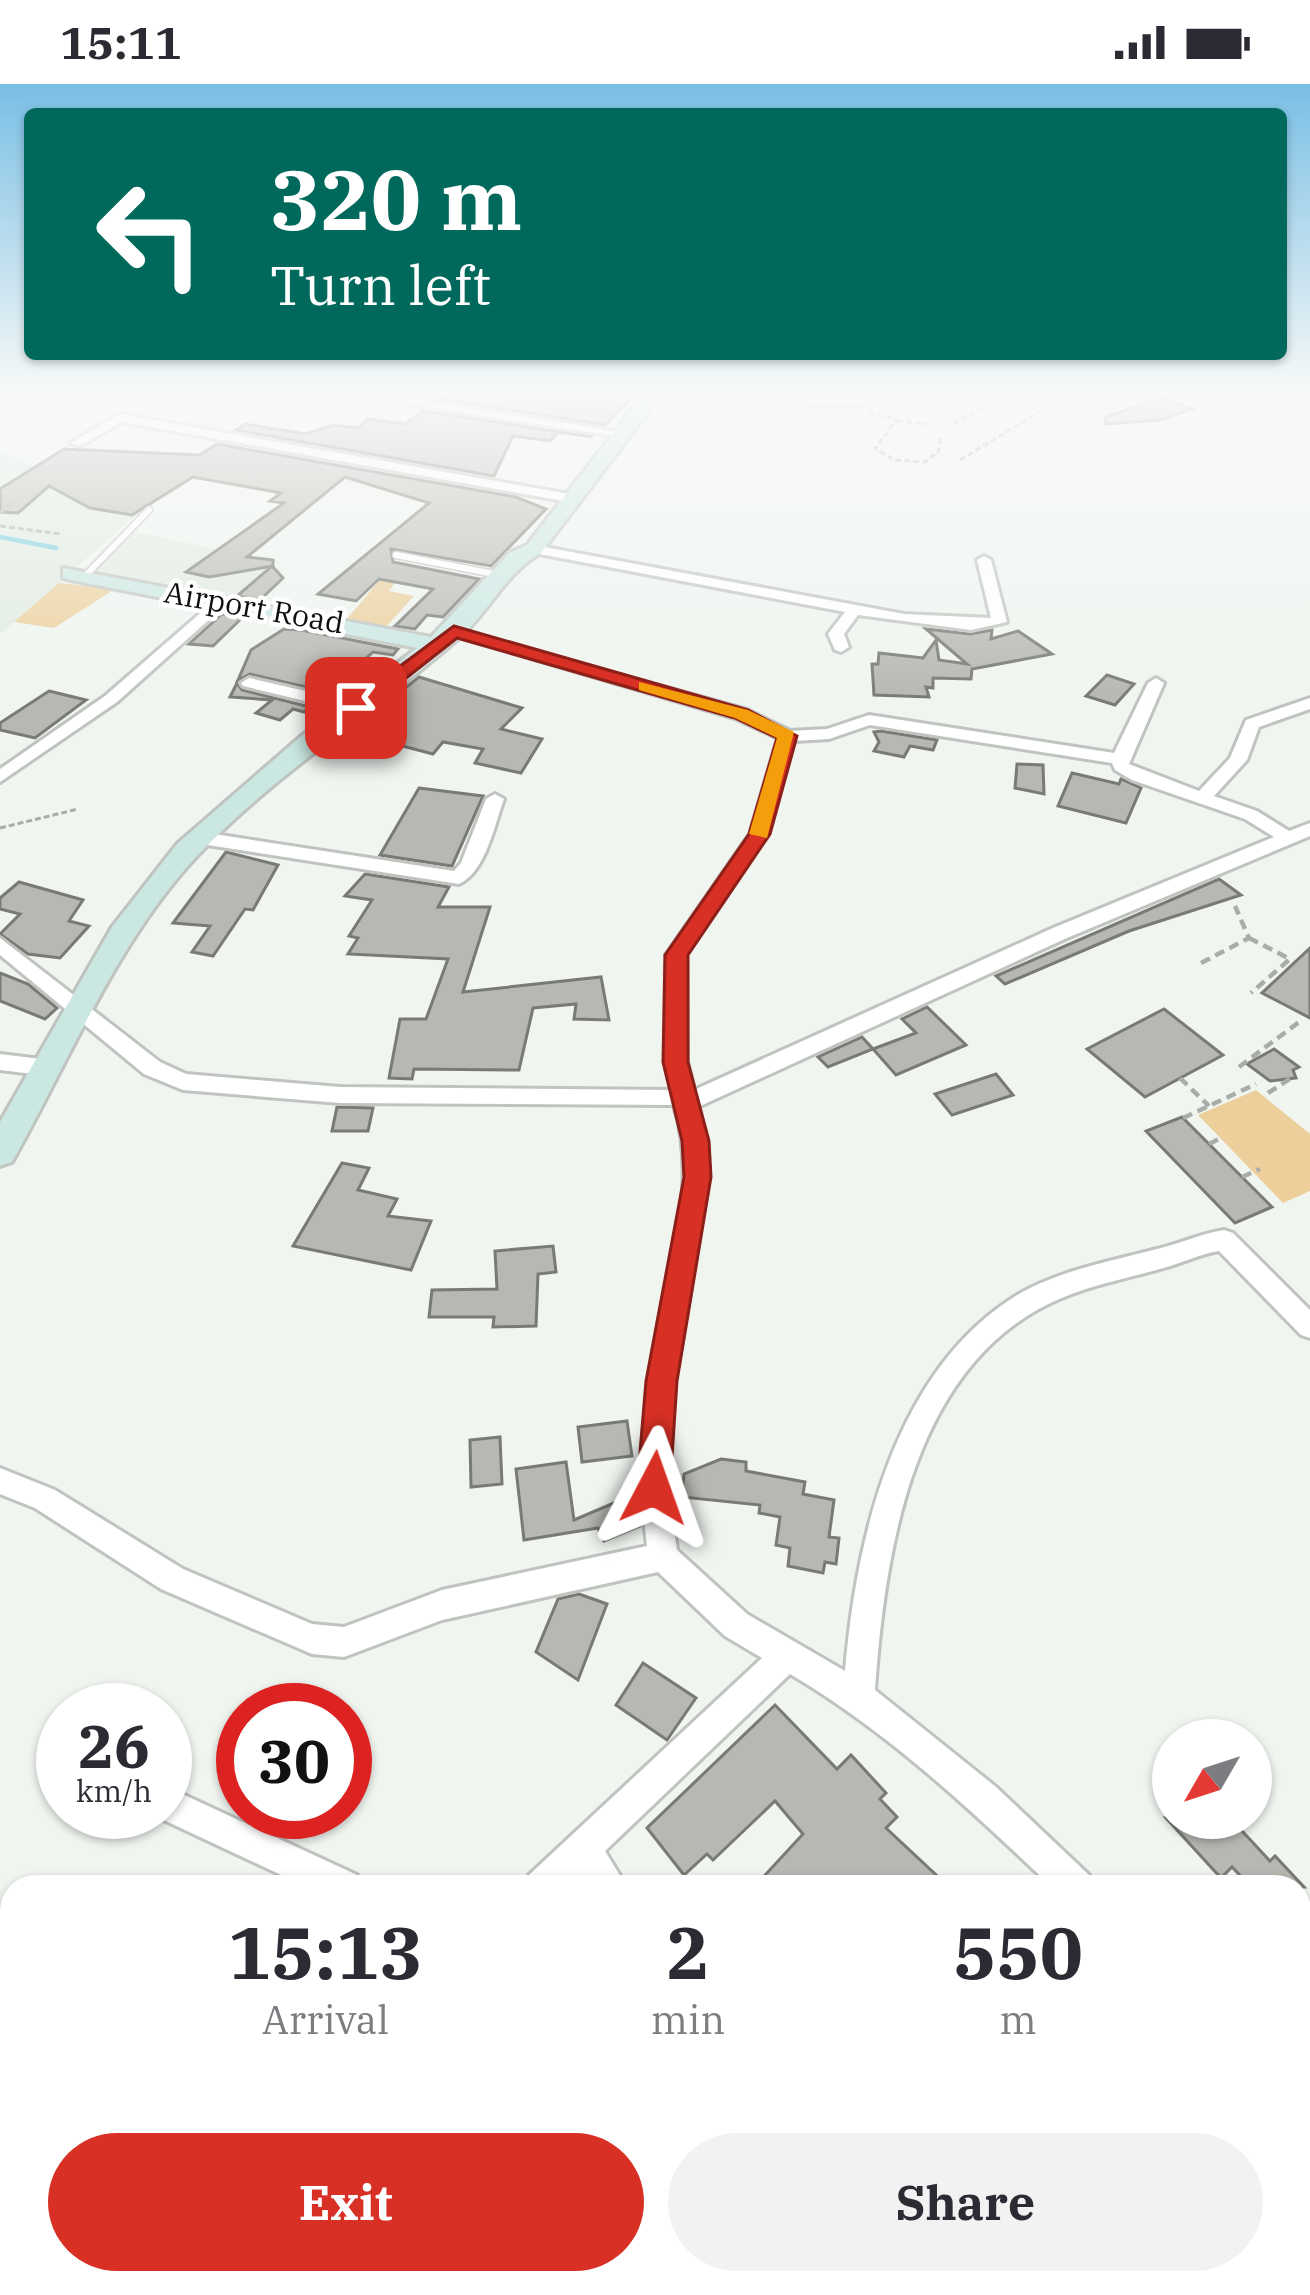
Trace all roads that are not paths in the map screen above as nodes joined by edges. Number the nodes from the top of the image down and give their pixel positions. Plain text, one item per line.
1 (548, 494) edge
2 (573, 494) edge
3 (569, 498) junction
4 (149, 510) dead end
5 (534, 549) junction
6 (396, 555) dead end
7 (984, 560) dead end
8 (77, 575) joint
9 (505, 576) junction
10 (225, 599) junction
11 (855, 608) junction
12 (445, 638) junction
13 (841, 647) dead end
14 (249, 683) dead end
15 (1156, 683) dead end
16 (1310, 704) edge
17 (356, 708) junction
18 (787, 736) junction
19 (1120, 759) junction
20 (0, 777) edge
21 (1204, 797) junction
22 (494, 799) dead end
23 (1310, 830) edge
24 (201, 838) junction
25 (1288, 838) junction
26 (0, 945) edge
27 (83, 1012) junction
28 (0, 1062) edge
29 (49, 1068) junction
30 (683, 1100) junction
31 (0, 1153) edge
32 (1310, 1327) edge
33 (0, 1481) edge
34 (663, 1556) junction
35 (788, 1656) junction
36 (859, 1697) junction
37 (192, 1816) edge
38 (583, 1849) junction
39 (320, 1875) edge
40 (554, 1875) edge
41 (601, 1875) edge
42 (1065, 1875) edge

1 - 3 street
2 - 3 street
3 - 5 street
4 - 8 lane
5 - 9 street
5 - 11 street
6 - 9 lane
7 - 11 street
8 - 10 street, Airport Road
9 - 12 street
10 - 12 street, Airport Road
10 - 20 street
11 - 13 street
12 - 17 street
12 - 18 street
14 - 17 street
15 - 19 street
16 - 21 street
17 - 24 street
18 - 19 street
18 - 30 street
19 - 21 street
21 - 25 street
22 - 24 street
23 - 25 street
24 - 27 street
25 - 30 street
26 - 27 street
27 - 29 street
27 - 30 street
28 - 29 street
29 - 31 street
30 - 34 street
32 - 36 street
33 - 34 street
34 - 35 street
35 - 36 street
35 - 38 street
36 - 42 street
37 - 39 street
38 - 40 street
38 - 41 street

